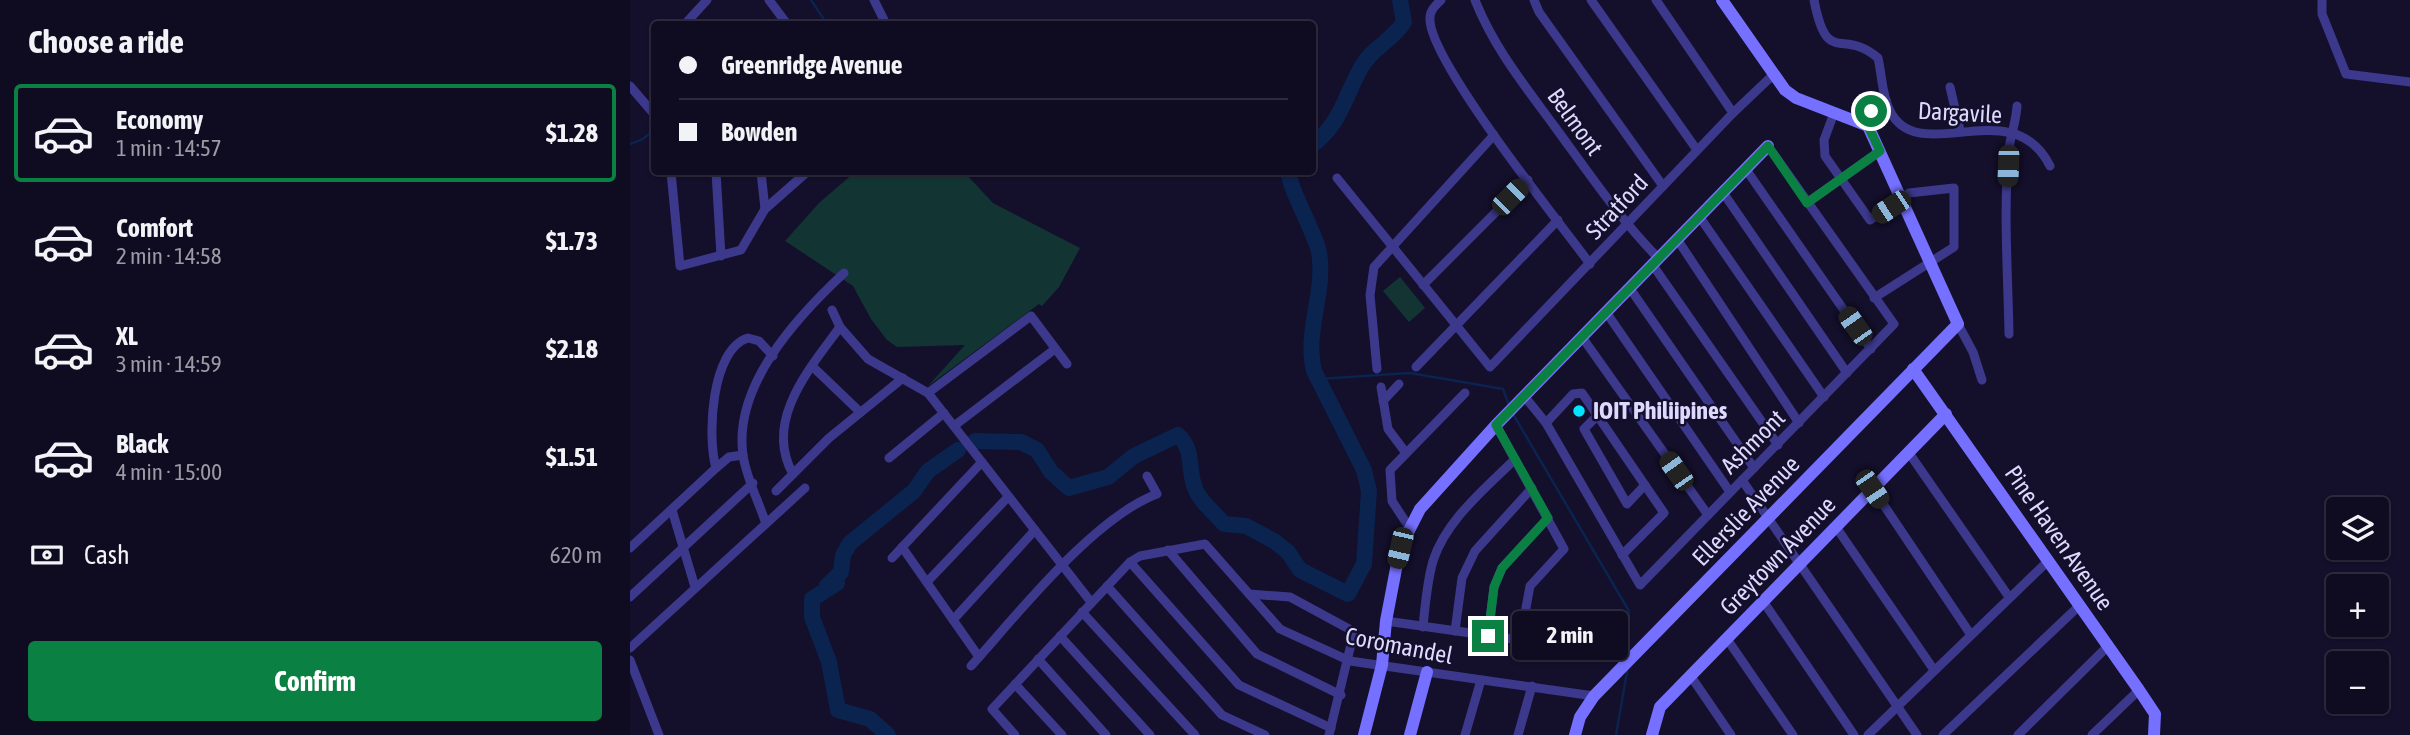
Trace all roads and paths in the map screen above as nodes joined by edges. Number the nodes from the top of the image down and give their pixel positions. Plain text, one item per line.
1 (706, 0) edge
2 (769, 0) edge
3 (874, 0) edge
4 (1441, 0) edge
5 (1475, 0) edge
6 (1534, 0) edge
7 (1591, 0) edge
8 (1656, 0) edge
9 (1722, 0) edge
10 (1814, 0) edge
11 (2322, 0) edge
12 (688, 21) edge
13 (785, 21) edge
14 (884, 21) edge
15 (1774, 74) junction
16 (2410, 82) edge
17 (630, 86) edge
18 (1950, 87) dead end
19 (1886, 100) junction
20 (2017, 106) dead end
21 (651, 111) edge
22 (1733, 113) junction
23 (1833, 113) junction
24 (1868, 126) junction
25 (1960, 130) junction
26 (1494, 135) junction
27 (2012, 135) junction
28 (1768, 146) joint
29 (1697, 150) junction
30 (1880, 151) junction
31 (2050, 166) dead end
32 (1745, 168) junction
33 (671, 175) edge
34 (716, 175) edge
35 (761, 175) edge
36 (804, 175) edge
37 (1337, 178) dead end
38 (1841, 179) junction
39 (1528, 180) junction
40 (1663, 186) junction
41 (1722, 191) junction
42 (1901, 199) junction
43 (1807, 203) junction
44 (765, 209) junction
45 (1699, 216) junction
46 (1558, 220) junction
47 (1627, 225) junction
48 (1676, 239) junction
49 (1392, 247) junction
50 (721, 256) junction
51 (1655, 261) junction
52 (1928, 262) junction
53 (1590, 264) junction
54 (844, 273) dead end
55 (1423, 285) junction
56 (1629, 287) junction
57 (1874, 298) junction
58 (832, 310) dead end
59 (1606, 313) junction
60 (1958, 324) junction
61 (1456, 326) junction
62 (840, 327) junction
63 (2009, 334) dead end
64 (1582, 337) junction
65 (1055, 349) junction
66 (1871, 349) junction
67 (773, 356) junction
68 (1067, 364) dead end
69 (811, 366) junction
70 (1416, 367) dead end
71 (1377, 369) dead end
72 (1913, 369) junction
73 (1846, 373) junction
74 (902, 378) junction
75 (1982, 380) dead end
76 (1399, 384) dead end
77 (1381, 387) dead end
78 (928, 393) junction
79 (1465, 393) dead end
80 (1525, 397) junction
81 (1824, 397) junction
82 (1383, 401) junction
83 (860, 412) junction
84 (944, 413) junction
85 (1946, 414) junction
86 (1597, 416) junction
87 (1546, 423) junction
88 (1799, 423) junction
89 (1496, 425) junction
90 (954, 426) junction
91 (1778, 444) junction
92 (1406, 453) junction
93 (1909, 453) junction
94 (743, 455) junction
95 (889, 458) dead end
96 (1515, 459) junction
97 (982, 462) junction
98 (716, 468) junction
99 (1754, 468) junction
100 (793, 474) junction
101 (1147, 476) dead end
102 (1742, 481) junction
103 (753, 483) junction
104 (1645, 485) junction
105 (805, 488) dead end
106 (1532, 488) junction
107 (1872, 489) junction
108 (776, 491) dead end
109 (1730, 492) junction
110 (1008, 497) junction
111 (672, 510) junction
112 (1708, 515) junction
113 (1548, 518) junction
114 (1769, 519) junction
115 (765, 522) junction
116 (1409, 527) junction
117 (1836, 527) junction
118 (1035, 530) junction
119 (902, 547) junction
120 (630, 548) edge
121 (684, 548) junction
122 (1168, 550) junction
123 (1622, 555) junction
124 (892, 558) dead end
125 (2049, 560) junction
126 (1130, 562) junction
127 (1799, 564) junction
128 (1063, 566) junction
129 (927, 582) junction
130 (1107, 586) junction
131 (695, 587) junction
132 (1249, 594) junction
133 (630, 597) edge
134 (2009, 597) junction
135 (1763, 601) junction
136 (1091, 602) junction
137 (2080, 605) junction
138 (1082, 612) junction
139 (953, 620) junction
140 (1386, 621) junction
141 (1423, 627) junction
142 (1455, 631) junction
143 (1971, 635) junction
144 (1060, 636) junction
145 (1488, 636) junction
146 (1727, 639) junction
147 (2108, 646) junction
148 (630, 648) edge
149 (979, 657) junction
150 (1038, 659) junction
151 (630, 660) edge
152 (1350, 661) junction
153 (1382, 665) junction
154 (971, 666) dead end
155 (1934, 670) junction
156 (1427, 672) junction
157 (1690, 675) junction
158 (1481, 680) junction
159 (1016, 684) junction
160 (1532, 686) junction
161 (2139, 690) junction
162 (1341, 695) junction
163 (1594, 696) junction
164 (1897, 706) junction
165 (1330, 731) edge
166 (1726, 733) edge
167 (659, 735) edge
168 (1015, 735) edge
169 (1062, 735) edge
170 (1106, 735) edge
171 (1150, 735) edge
172 (1195, 735) edge
173 (1265, 735) edge
174 (1364, 735) edge
175 (1410, 735) edge
176 (1465, 735) edge
177 (1518, 735) edge
178 (1575, 735) edge
179 (1652, 735) edge
180 (1793, 735) edge
181 (1854, 735) edge
182 (1868, 735) edge
183 (1917, 735) edge
184 (1943, 735) edge
185 (2018, 735) edge
186 (2092, 735) edge
187 (2154, 735) edge

1 - 12 street
2 - 13 street
3 - 14 street
4 - 26 street
5 - 47 street, Belmont
6 - 40 street
7 - 29 street
8 - 22 street
9 - 15 street
10 - 19 street, Dargavile
11 - 16 street
15 - 22 street, Stratford
15 - 23 street
17 - 21 street
18 - 25 street
19 - 24 street
19 - 25 street, Dargavile
20 - 27 street
22 - 29 street, Stratford
23 - 24 street
23 - 38 street
24 - 30 street
25 - 27 street, Dargavile
26 - 39 street
26 - 49 street
27 - 31 street, Dargavile
27 - 63 street
28 - 32 street
28 - 43 street
29 - 40 street, Stratford
30 - 38 street
30 - 42 street
32 - 41 street
32 - 66 street
33 - 50 street
34 - 50 street
35 - 44 street
36 - 44 street
37 - 49 street
38 - 42 street
38 - 43 street
39 - 46 street
39 - 55 street
40 - 47 street, Stratford
41 - 45 street
41 - 73 street
42 - 52 street
42 - 52 street
43 - 57 street
44 - 50 street
45 - 48 street
45 - 81 street
46 - 53 street
46 - 61 street
47 - 51 street, Belmont
47 - 53 street, Stratford
48 - 51 street
48 - 88 street
49 - 55 street
49 - 71 street
51 - 56 street
51 - 91 street, Belmont
52 - 57 street
52 - 60 street
53 - 61 street, Stratford
54 - 67 street
55 - 61 street
56 - 59 street
56 - 99 street
57 - 66 street, Ashmont
58 - 62 street
59 - 64 street
59 - 109 street
60 - 72 street, Ellerslie Avenue
60 - 75 street
61 - 70 street
62 - 69 street
62 - 74 street
64 - 80 street
64 - 112 street
65 - 68 street
65 - 78 street
65 - 90 street
66 - 73 street, Ashmont
67 - 94 street
67 - 98 street
69 - 83 street
69 - 100 street
72 - 85 street, Pine Haven Avenue
72 - 114 street, Ellerslie Avenue
73 - 81 street, Ashmont
74 - 78 street
74 - 83 street
76 - 82 street
77 - 82 street
78 - 84 street
79 - 92 street
80 - 87 street
80 - 89 street
81 - 88 street, Ashmont
82 - 92 street
83 - 100 street
84 - 90 street
84 - 95 street
85 - 93 street, Greytown Avenue
85 - 125 street, Pine Haven Avenue
86 - 87 street
86 - 104 street
86 - 104 street
87 - 123 street
88 - 91 street, Ashmont
89 - 96 street
89 - 116 street
90 - 97 street
91 - 99 street, Ashmont
92 - 116 street
93 - 107 street, Greytown Avenue
93 - 134 street
94 - 98 street
94 - 103 street
96 - 106 street
96 - 141 street
97 - 110 street
97 - 119 street
98 - 111 street
99 - 102 street, Ashmont
100 - 108 street
101 - 128 street
102 - 109 street, Ashmont
102 - 114 street
103 - 115 street
103 - 121 street
104 - 123 street
105 - 115 street
106 - 113 street
106 - 142 street
107 - 117 street, Greytown Avenue
107 - 143 street
109 - 112 street, Ashmont
110 - 118 street
110 - 129 street
111 - 120 street
111 - 121 street
112 - 123 street, Ashmont
113 - 145 street
113 - 145 street
114 - 127 street
114 - 163 street, Ellerslie Avenue
115 - 131 street
116 - 140 street
117 - 127 street, Greytown Avenue
117 - 155 street
118 - 128 street
118 - 139 street
119 - 124 street
119 - 129 street
121 - 131 street
121 - 133 street
122 - 126 street, Coromandel
122 - 132 street, Coromandel
122 - 162 street
125 - 134 street
125 - 137 street, Pine Haven Avenue
126 - 130 street, Coromandel
126 - 165 street
127 - 135 street, Greytown Avenue
127 - 164 street
128 - 136 street
128 - 149 street
129 - 139 street
130 - 136 street, Coromandel
130 - 173 street
131 - 148 street
132 - 152 street, Coromandel
132 - 152 street
134 - 143 street
135 - 146 street, Greytown Avenue
135 - 181 street
136 - 138 street, Coromandel
137 - 147 street, Pine Haven Avenue
137 - 184 street
138 - 144 street, Coromandel
138 - 172 street
139 - 149 street
140 - 141 street
140 - 153 street
141 - 142 street
142 - 145 street
143 - 155 street
144 - 150 street, Coromandel
144 - 171 street
146 - 157 street, Greytown Avenue
146 - 180 street
147 - 161 street, Pine Haven Avenue
147 - 185 street
149 - 154 street
150 - 159 street, Coromandel
150 - 170 street
151 - 167 street
152 - 153 street, Coromandel
152 - 162 street
153 - 156 street, Coromandel
153 - 174 street
155 - 164 street
156 - 158 street, Coromandel
156 - 175 street
157 - 166 street
157 - 179 street, Greytown Avenue
158 - 160 street, Coromandel
158 - 176 street
159 - 168 street, Coromandel
159 - 169 street
160 - 163 street, Coromandel
160 - 177 street
161 - 186 street
161 - 187 street, Pine Haven Avenue
162 - 165 street
163 - 178 street, Ellerslie Avenue
164 - 182 street
164 - 183 street

